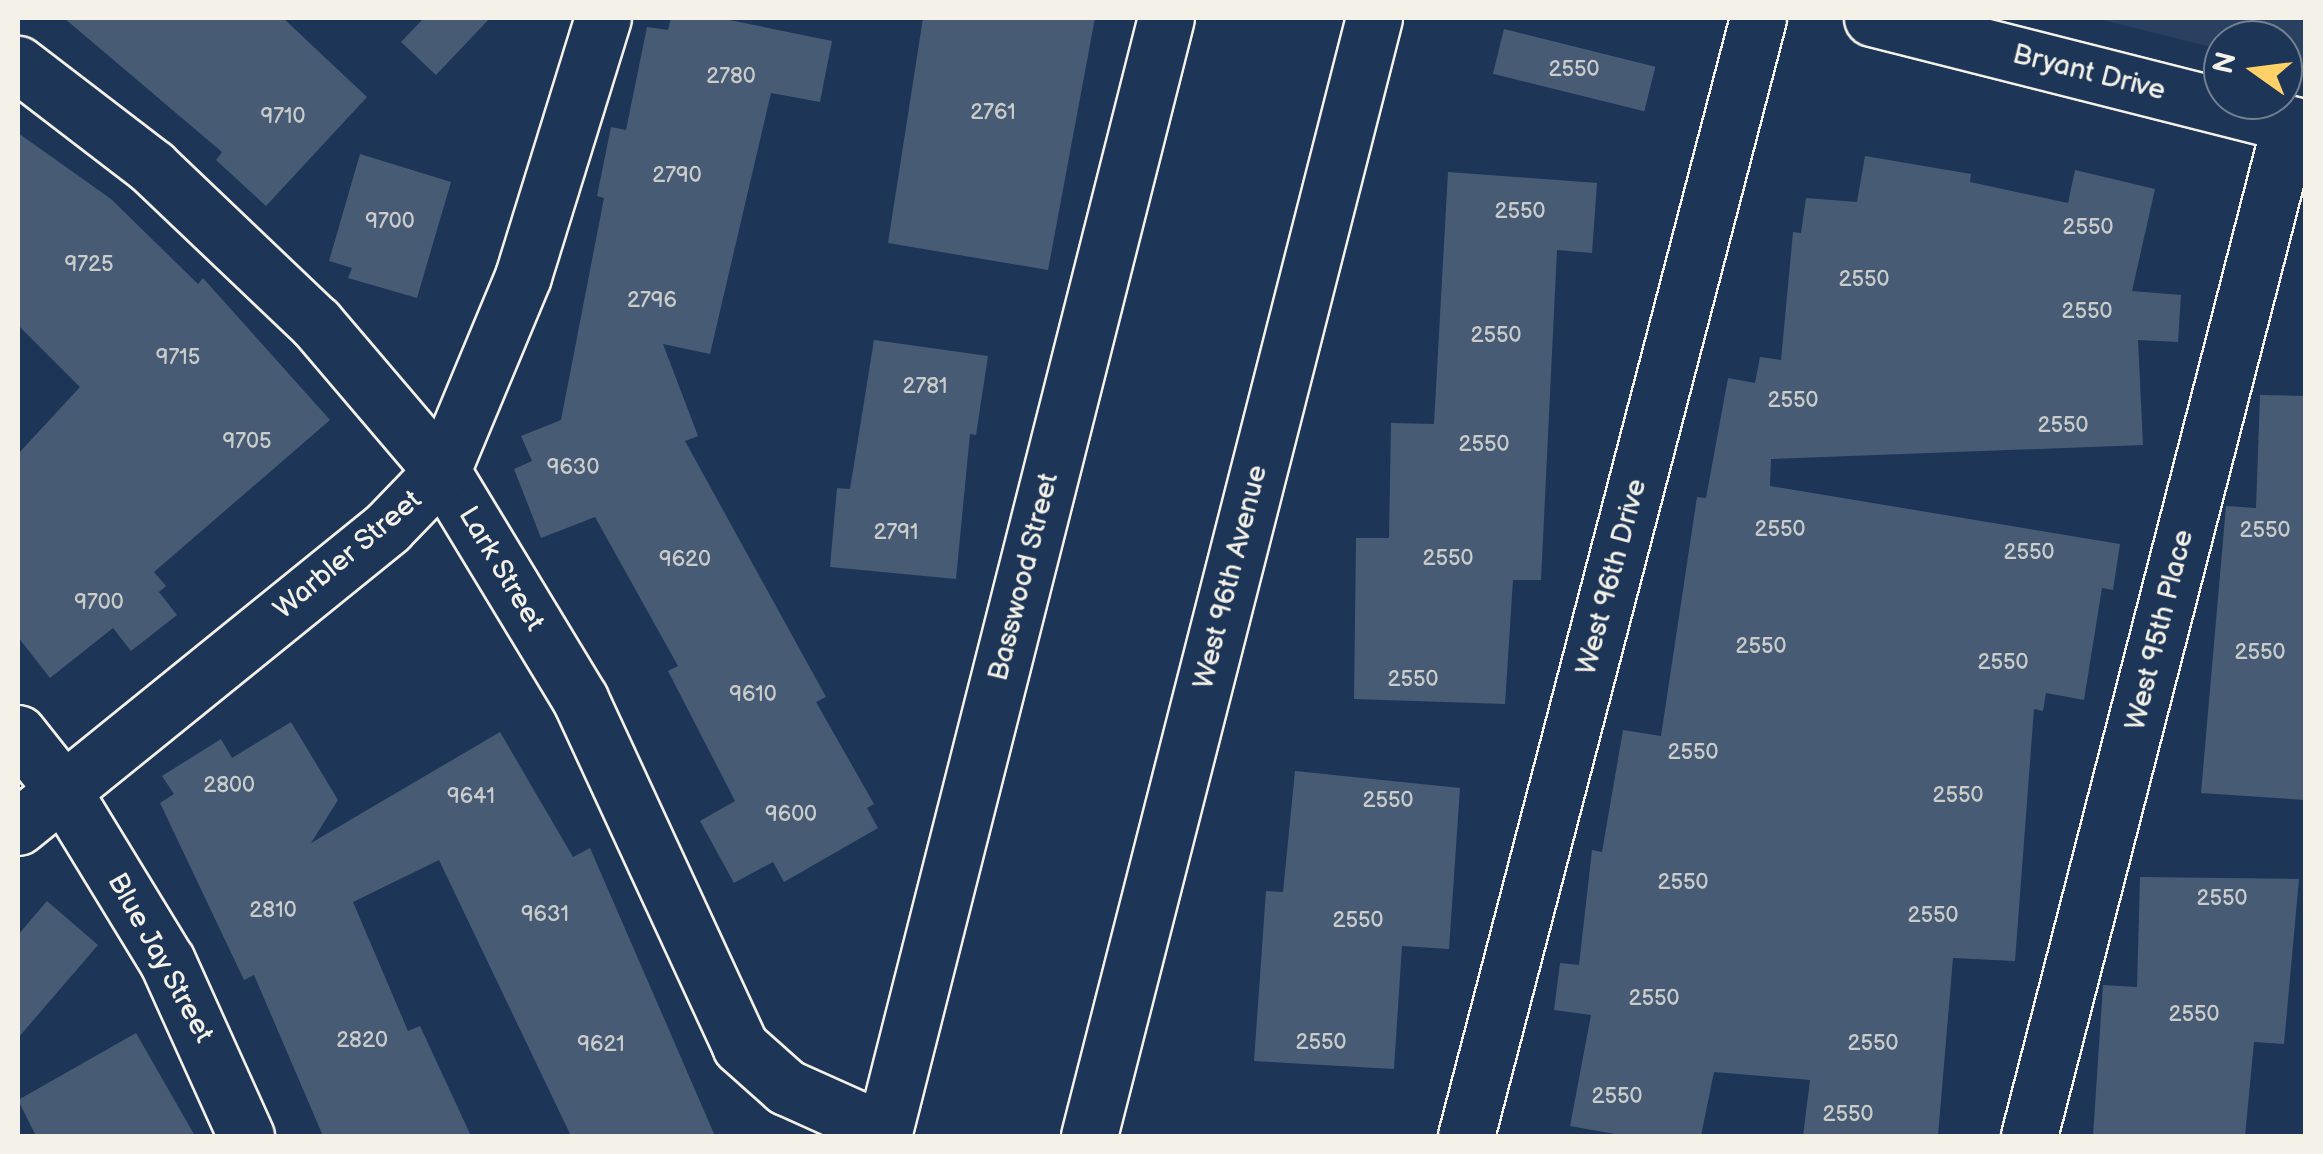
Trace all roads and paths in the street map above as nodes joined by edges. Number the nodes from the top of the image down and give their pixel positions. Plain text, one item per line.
1 (603, 18) edge
2 (1166, 18) edge
3 (1374, 18) edge
4 (1758, 18) edge
5 (1872, 18) edge
6 (18, 64) edge
7 (2298, 126) edge
8 (442, 472) junction
9 (18, 733) edge
10 (60, 786) junction
11 (18, 827) edge
12 (884, 1134) edge
13 (246, 1136) edge
14 (1089, 1136) edge
15 (1466, 1136) edge
16 (2029, 1136) edge

1 - 8 street, Warbler Street
2 - 12 street, Basswood Street
3 - 14 street, West 96th Avenue
4 - 15 street, West 96th Drive
5 - 7 street, Bryant Drive
6 - 8 street, Lark Street
7 - 16 street, West 95th Place
8 - 10 street, Warbler Street
8 - 12 street, Lark Street
9 - 10 street, Blue Jay Street
10 - 11 street, Warbler Street
10 - 13 street, Blue Jay Street

